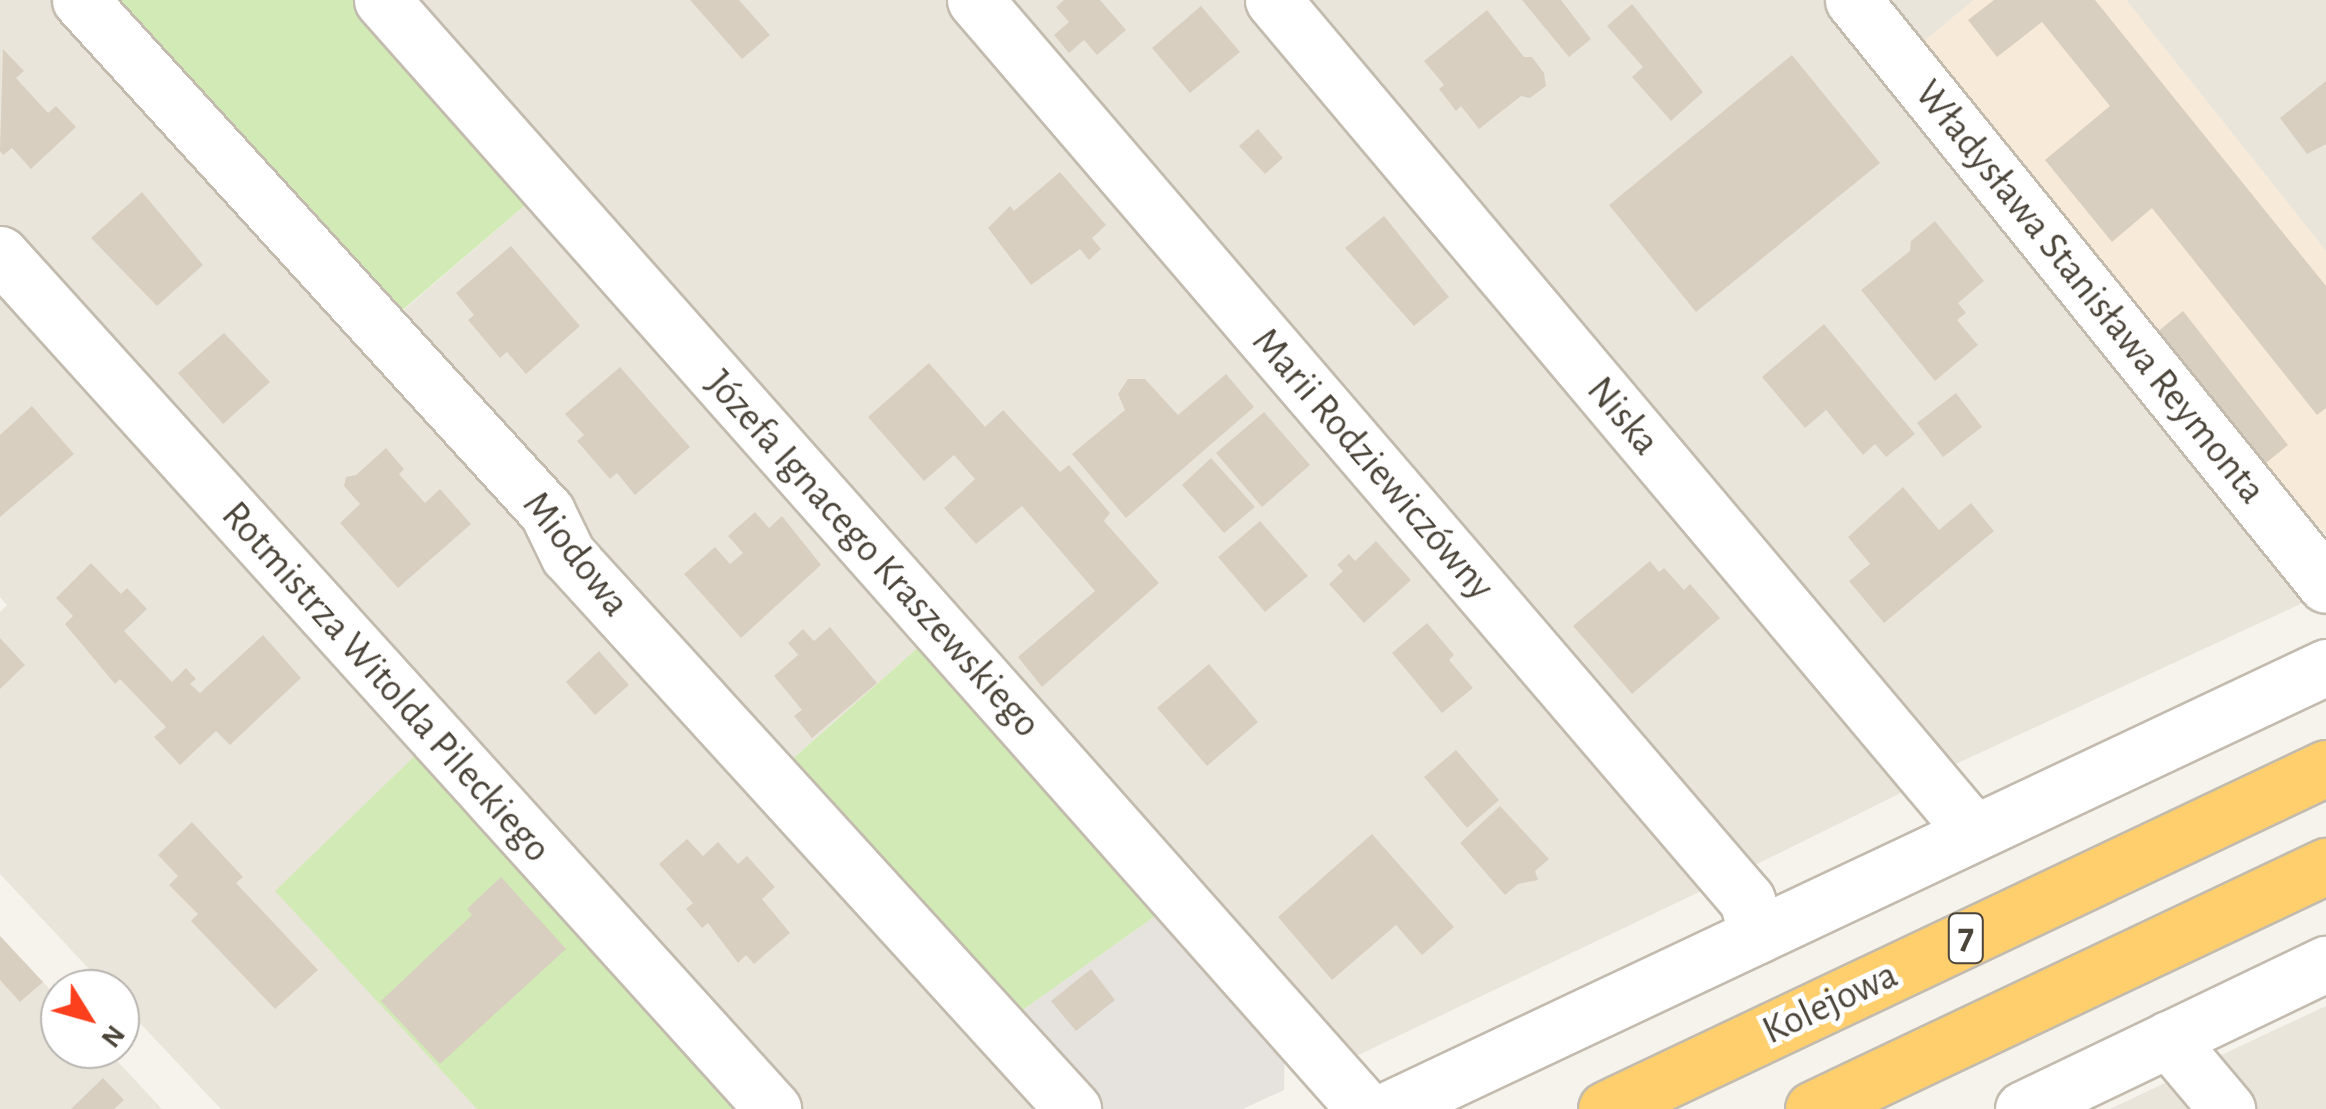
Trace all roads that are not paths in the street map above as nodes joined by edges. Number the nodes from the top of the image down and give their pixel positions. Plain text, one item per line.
1 (80, 0) edge
2 (382, 0) edge
3 (975, 0) edge
4 (1273, 0) edge
5 (1853, 0) edge
6 (0, 254) edge
7 (2326, 584) edge
8 (2326, 667) edge
9 (2326, 768) edge
10 (1968, 835) junction
11 (2326, 866) edge
12 (1757, 936) junction
13 (2326, 964) edge
14 (2168, 1040) junction
15 (772, 1109) edge
16 (1072, 1109) edge
17 (1365, 1109) edge
18 (1390, 1109) edge
19 (1606, 1109) edge
20 (1812, 1109) edge
21 (2022, 1109) edge
22 (2227, 1109) edge

1 - 16 street, Miodowa
2 - 17 street, Józefa Ignacego Kraszewskiego
3 - 12 street, Marii Rodziewiczówny
4 - 10 street, Niska
5 - 7 street, Władysława Stanisława Reymonta
6 - 15 street, Rotmistrza Witolda Pileckiego
8 - 10 street
9 - 19 highway, Kolejowa / 7
10 - 12 street
11 - 20 highway, 7
12 - 18 street
13 - 14 street
14 - 21 street
14 - 22 street

